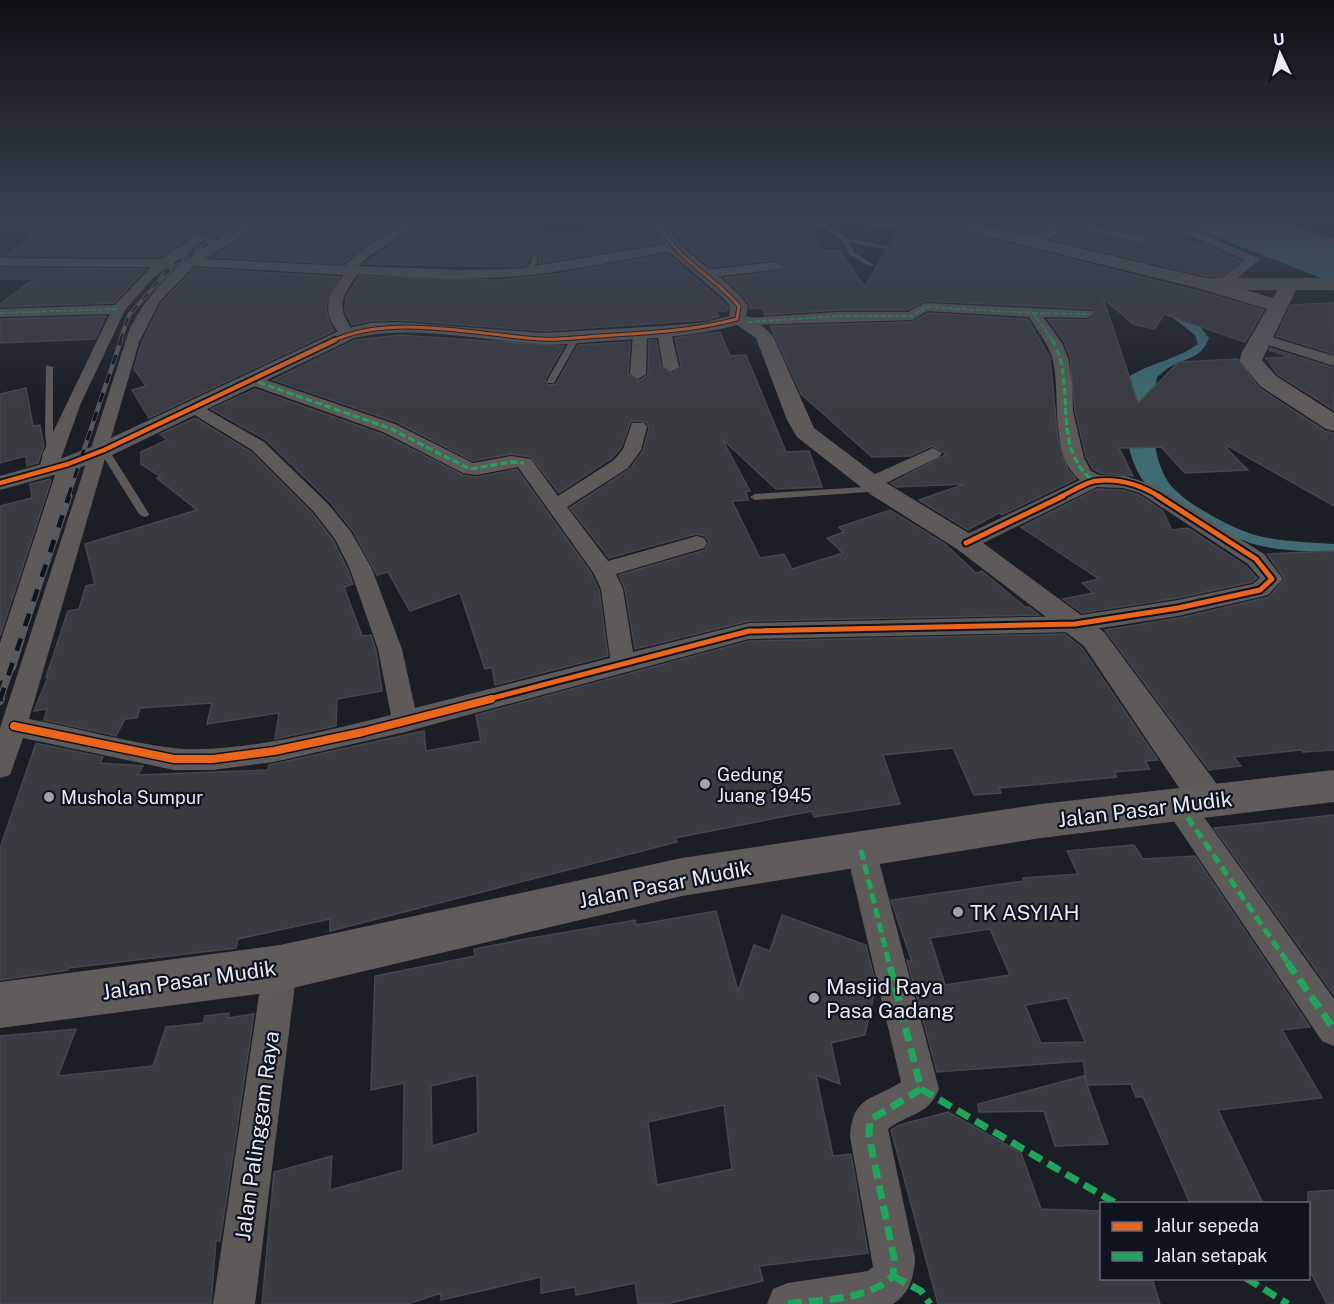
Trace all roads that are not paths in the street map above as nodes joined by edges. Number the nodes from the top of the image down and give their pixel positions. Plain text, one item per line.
1 (142, 281) edge
2 (170, 281) edge
3 (345, 281) edge
4 (713, 281) edge
5 (1195, 281) edge
6 (1220, 281) edge
7 (1334, 284) edge
8 (1213, 285) junction
9 (1289, 286) junction
10 (1279, 306) junction
11 (119, 309) junction
12 (0, 313) edge
13 (1033, 313) junction
14 (1087, 314) dead end
15 (743, 321) junction
16 (664, 332) junction
17 (348, 334) junction
18 (640, 334) junction
19 (576, 337) junction
20 (1261, 338) junction
21 (1334, 361) edge
22 (49, 367) dead end
23 (671, 367) dead end
24 (638, 374) dead end
25 (249, 379) junction
26 (551, 381) dead end
27 (194, 407) junction
28 (1334, 424) edge
29 (638, 427) dead end
30 (101, 452) junction
31 (933, 453) dead end
32 (56, 462) junction
33 (1094, 481) junction
34 (0, 483) edge
35 (875, 486) junction
36 (754, 497) dead end
37 (556, 506) junction
38 (144, 514) dead end
39 (697, 543) dead end
40 (966, 543) junction
41 (603, 570) junction
42 (1075, 624) junction
43 (623, 663) junction
44 (0, 672) edge
45 (405, 722) junction
46 (14, 726) junction
47 (0, 767) edge
48 (1334, 786) edge
49 (1194, 803) junction
50 (861, 850) junction
51 (280, 968) junction
52 (0, 1005) edge
53 (1334, 1029) edge
54 (234, 1304) edge
55 (788, 1304) edge

1 - 11 street
2 - 30 street
3 - 17 street
4 - 15 street
5 - 8 main road
6 - 8 street
7 - 9 main road
8 - 9 main road
8 - 10 main road
9 - 10 main road
10 - 20 main road
11 - 12 street
11 - 32 street
13 - 14 street
13 - 15 street
13 - 33 street
15 - 16 street
15 - 35 street
16 - 18 street
16 - 23 street
17 - 19 street
17 - 25 street
18 - 19 street
18 - 24 street
19 - 26 lane
20 - 21 street
20 - 28 main road
22 - 32 lane
25 - 27 street
25 - 37 street
27 - 30 street
27 - 45 street
29 - 37 street
30 - 32 street
30 - 38 lane
30 - 46 street
31 - 35 street
32 - 34 street
32 - 44 street
33 - 40 street
33 - 42 street
35 - 36 lane
35 - 40 street
37 - 41 street
39 - 41 street
40 - 42 street
41 - 43 street
42 - 43 street
42 - 49 street
43 - 45 street
45 - 46 street
46 - 47 street
48 - 49 main road, Jalan Pasar Mudik
49 - 50 main road, Jalan Pasar Mudik
49 - 53 street
50 - 51 main road, Jalan Pasar Mudik
50 - 55 street
51 - 52 main road, Jalan Pasar Mudik
51 - 54 street, Jalan Palinggam Raya

